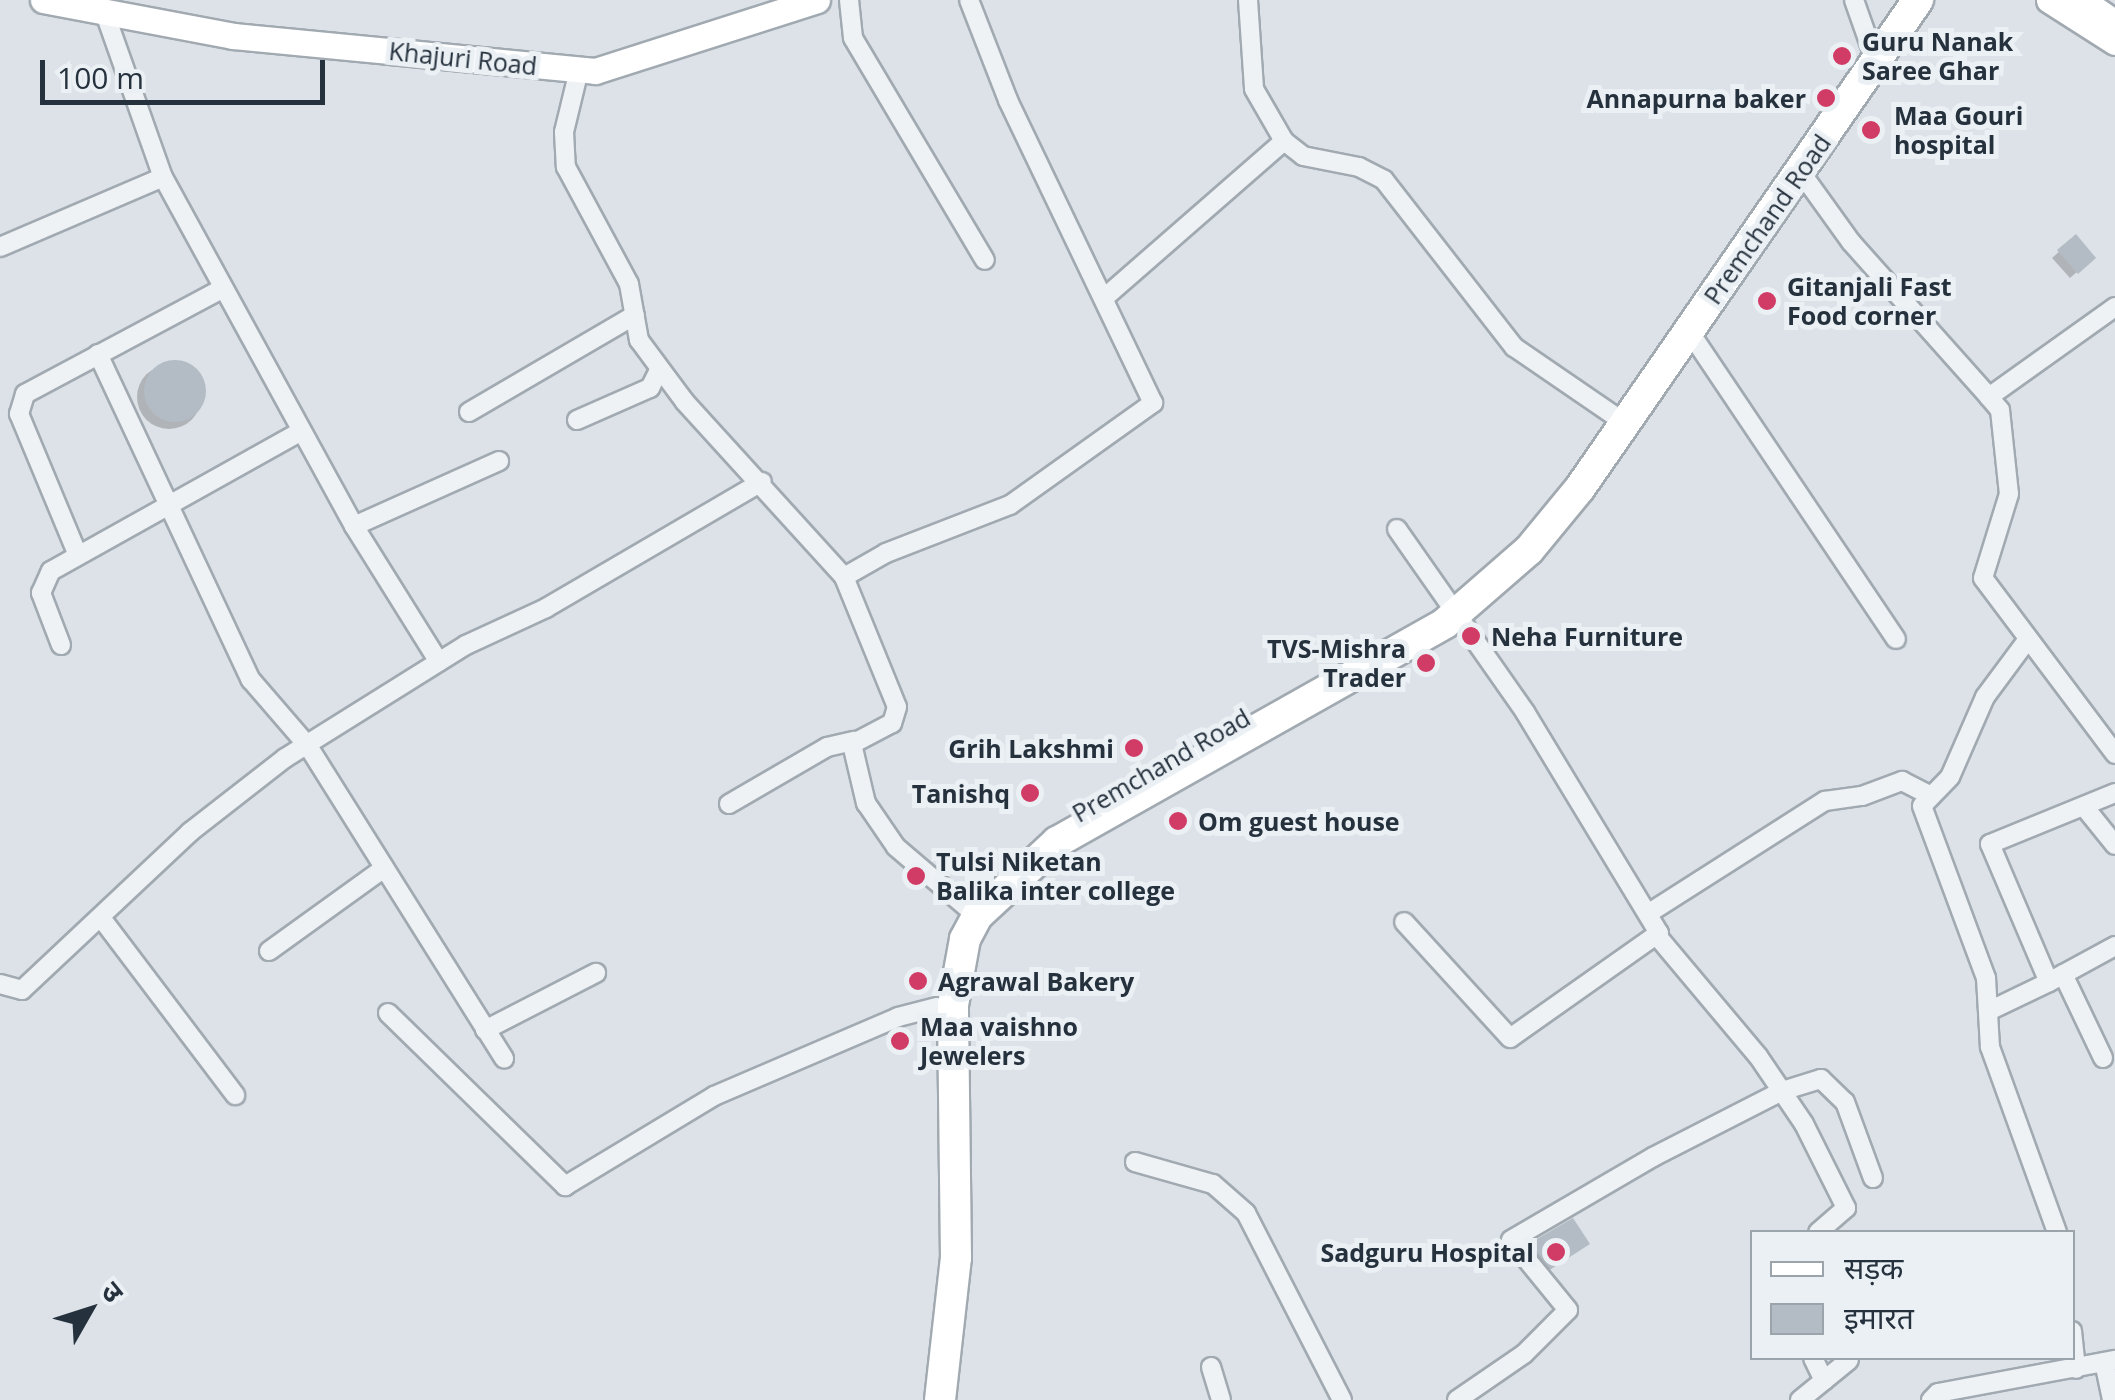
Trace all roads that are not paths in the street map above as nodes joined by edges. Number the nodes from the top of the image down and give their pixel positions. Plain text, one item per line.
1 (43, 0) edge
2 (849, 0) edge
3 (969, 0) edge
4 (1248, 0) edge
5 (1854, 0) edge
6 (1918, 0) edge
7 (2049, 0) edge
8 (2077, 0) edge
9 (801, 2) edge
10 (103, 8) junction
11 (1895, 15) edge
12 (2115, 26) edge
13 (2115, 42) edge
14 (1876, 62) junction
15 (579, 70) junction
16 (1284, 141) junction
17 (1800, 171) junction
18 (162, 178) junction
19 (0, 247) edge
20 (985, 260) dead end
21 (222, 288) junction
22 (1104, 298) junction
23 (2115, 307) edge
24 (636, 315) junction
25 (1689, 332) junction
26 (98, 354) junction
27 (659, 370) junction
28 (1989, 397) junction
29 (470, 412) dead end
30 (577, 420) dead end
31 (1625, 423) junction
32 (300, 432) junction
33 (499, 461) dead end
34 (762, 482) junction
35 (170, 503) junction
36 (354, 526) junction
37 (1397, 529) dead end
38 (78, 554) junction
39 (844, 577) junction
40 (1450, 607) junction
41 (1896, 639) dead end
42 (2028, 639) junction
43 (61, 645) dead end
44 (439, 662) junction
45 (854, 741) junction
46 (308, 746) junction
47 (2115, 754) edge
48 (2115, 793) edge
49 (1928, 794) junction
50 (729, 804) dead end
51 (2086, 809) junction
52 (2115, 845) edge
53 (384, 868) junction
54 (970, 910) junction
55 (1649, 913) junction
56 (102, 919) junction
57 (1404, 922) dead end
58 (1658, 937) junction
59 (2115, 946) edge
60 (269, 951) dead end
61 (596, 973) dead end
62 (2056, 978) junction
63 (0, 984) edge
64 (937, 1007) junction
65 (1993, 1009) junction
66 (388, 1014) dead end
67 (485, 1030) junction
68 (2103, 1058) dead end
69 (504, 1059) dead end
70 (1782, 1092) junction
71 (235, 1094) dead end
72 (1136, 1162) dead end
73 (1874, 1178) dead end
74 (1821, 1230) edge
75 (2056, 1230) edge
76 (2075, 1359) edge
77 (1813, 1360) edge
78 (1849, 1360) dead end
79 (2110, 1361) edge
80 (1211, 1366) dead end
81 (2076, 1368) junction
82 (1821, 1389) edge
83 (924, 1400) edge
84 (940, 1400) edge
85 (1221, 1400) edge
86 (1342, 1400) edge
87 (1457, 1400) edge
88 (1800, 1400) edge
89 (1931, 1400) edge
90 (2112, 1400) edge

1 - 10 street, Khajuri Road
2 - 20 street
3 - 22 street
4 - 16 street
5 - 14 street
6 - 11 highway, Premchand Road
7 - 13 street
8 - 12 highway
9 - 15 street, Khajuri Road
10 - 15 street, Khajuri Road
10 - 18 street
11 - 14 highway, Premchand Road
14 - 17 highway, Premchand Road
15 - 24 street
16 - 22 street
16 - 31 street
17 - 25 highway, Premchand Road
17 - 28 street
18 - 19 street
18 - 21 street
21 - 26 street
21 - 32 street
22 - 39 street
23 - 28 street
24 - 27 street
24 - 29 street
25 - 31 highway, Premchand Road
25 - 41 street
26 - 35 street
26 - 38 street
27 - 30 street
27 - 34 street
28 - 42 street
31 - 40 highway, Premchand Road
32 - 35 street
32 - 36 street
33 - 36 street
34 - 39 street
34 - 44 street
35 - 38 street
35 - 46 street
36 - 44 street
37 - 40 street
38 - 43 street
39 - 45 street
40 - 54 highway, Premchand Road
40 - 55 street
42 - 47 street
42 - 49 street
44 - 46 street
45 - 50 street
45 - 54 street
46 - 53 street
46 - 56 street
48 - 51 street
49 - 55 street
49 - 65 street
51 - 52 street
51 - 62 street
53 - 60 street
53 - 67 street
54 - 64 highway, Premchand Road
54 - 84 highway, Premchand Road
55 - 58 street
56 - 63 street
56 - 71 street
57 - 58 street
58 - 70 street
59 - 62 street
61 - 67 street
62 - 65 street
62 - 68 street
64 - 66 street
64 - 83 highway, Premchand Road
65 - 75 street
67 - 69 street
70 - 73 street
70 - 74 street
70 - 87 street
72 - 86 street
76 - 81 street
77 - 82 street
78 - 82 street
79 - 81 street
79 - 90 street
80 - 85 street
81 - 89 street
82 - 88 street

